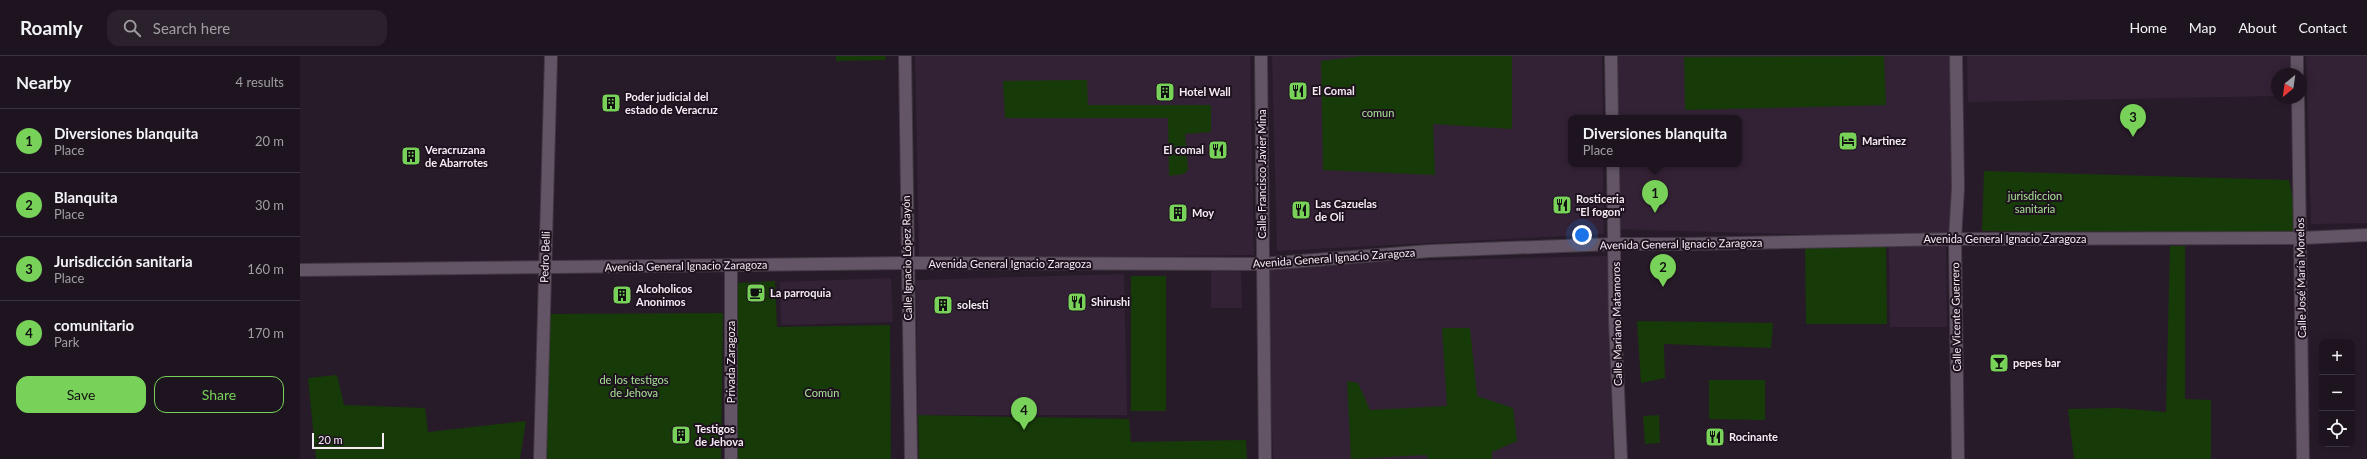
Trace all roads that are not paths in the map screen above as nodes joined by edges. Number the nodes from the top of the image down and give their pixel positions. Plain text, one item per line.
1 (551, 56) edge
2 (905, 56) edge
3 (1261, 56) edge
4 (1611, 56) edge
5 (1956, 56) edge
6 (2297, 56) edge
7 (2298, 68) edge
8 (2298, 104) edge
9 (1612, 115) edge
10 (1613, 167) edge
11 (2367, 235) edge
12 (2301, 238) junction
13 (1955, 239) junction
14 (1614, 244) junction
15 (907, 264) junction
16 (1262, 264) junction
17 (732, 265) junction
18 (544, 267) junction
19 (300, 270) edge
20 (540, 459) edge
21 (731, 459) edge
22 (911, 459) edge
23 (1265, 459) edge
24 (1621, 459) edge
25 (1958, 459) edge
26 (2303, 459) edge

1 - 18 street, Pedro Belli
2 - 15 street, Calle Ignacio López Rayón
3 - 16 street, Calle Francisco Javier Mina
4 - 9 street
5 - 13 street, Calle Vicente Guerrero
6 - 7 street
8 - 12 street, Calle José María Morelos
10 - 14 street, Calle Mariano Matamoros
11 - 12 street, Avenida General Ignacio Zaragoza
12 - 13 street, Avenida General Ignacio Zaragoza
12 - 26 street, Calle José María Morelos
13 - 14 street, Avenida General Ignacio Zaragoza
13 - 25 street, Calle Vicente Guerrero
14 - 16 street, Avenida General Ignacio Zaragoza
14 - 24 street, Calle Mariano Matamoros
15 - 16 street, Avenida General Ignacio Zaragoza
15 - 17 street, Avenida General Ignacio Zaragoza
15 - 22 street, Calle Ignacio López Rayón
16 - 23 street, Calle Francisco Javier Mina
17 - 18 street, Avenida General Ignacio Zaragoza
17 - 21 street, Privada Zaragoza
18 - 19 street, Avenida General Ignacio Zaragoza
18 - 20 street, Pedro Belli

